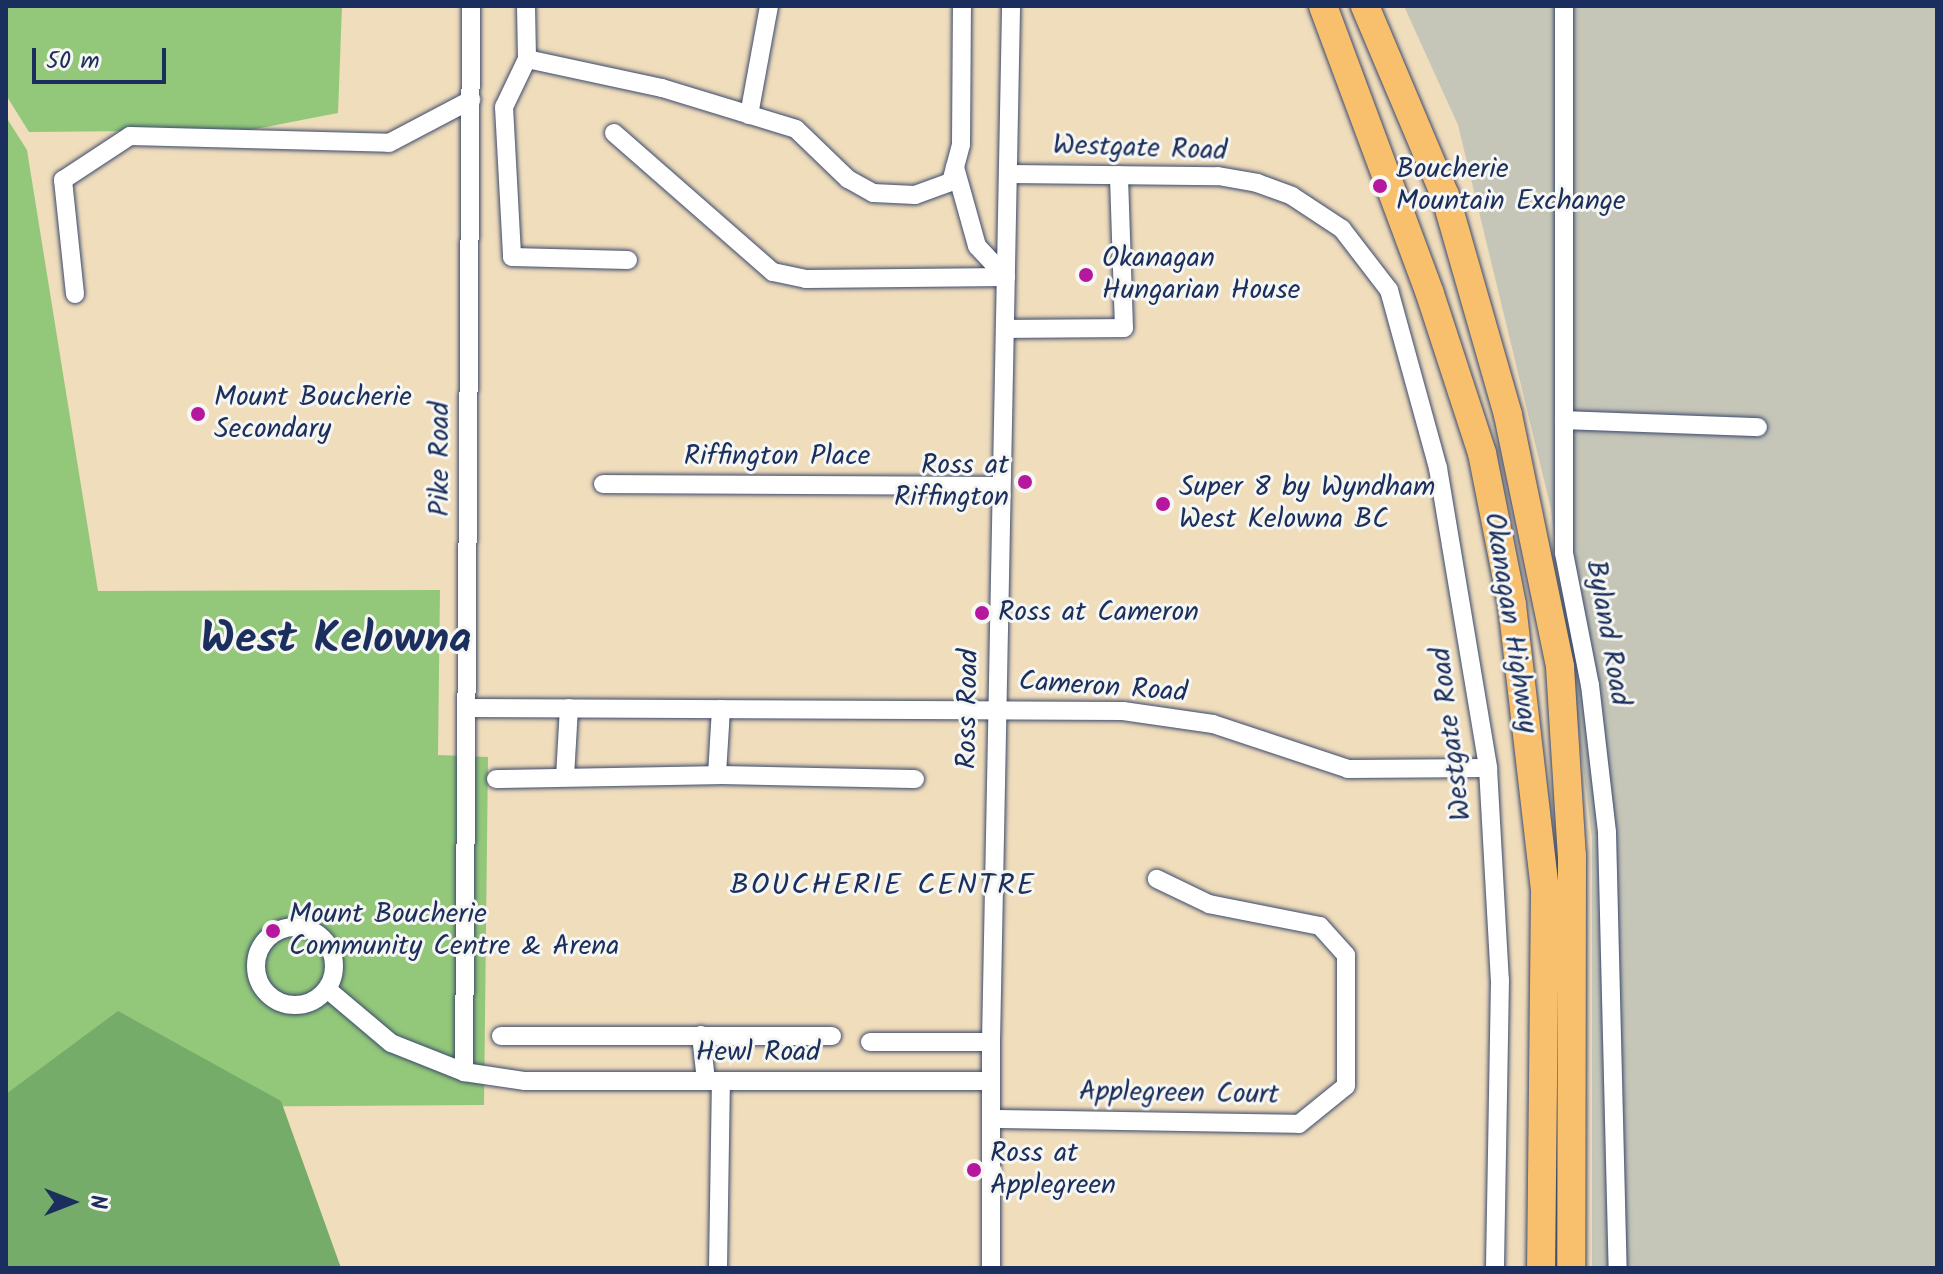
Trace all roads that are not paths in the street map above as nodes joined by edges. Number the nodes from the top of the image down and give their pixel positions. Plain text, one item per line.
1 (471, 6) edge
2 (526, 6) edge
3 (769, 6) edge
4 (962, 6) edge
5 (1011, 6) edge
6 (1323, 6) edge
7 (1365, 6) edge
8 (1564, 6) edge
9 (527, 59) junction
10 (471, 100) junction
11 (749, 115) junction
12 (614, 133) dead end
13 (955, 167) junction
14 (1010, 174) junction
15 (1119, 175) junction
16 (628, 260) dead end
17 (1006, 277) junction
18 (75, 294) dead end
19 (1005, 329) junction
20 (1564, 420) junction
21 (1758, 427) dead end
22 (603, 484) dead end
23 (999, 486) junction
24 (467, 708) junction
25 (569, 708) junction
26 (721, 709) junction
27 (997, 710) junction
28 (1488, 768) junction
29 (717, 775) junction
30 (565, 777) junction
31 (496, 779) dead end
32 (915, 779) dead end
33 (1157, 879) dead end
34 (327, 989) junction
35 (701, 1035) junction
36 (501, 1036) dead end
37 (832, 1036) dead end
38 (870, 1042) dead end
39 (991, 1042) junction
40 (464, 1072) junction
41 (714, 1081) junction
42 (991, 1081) junction
43 (993, 1119) junction
44 (718, 1268) edge
45 (991, 1268) edge
46 (1495, 1268) edge
47 (1541, 1268) edge
48 (1571, 1268) edge
49 (1618, 1268) edge

1 - 10 street, Pike Road
2 - 9 street
3 - 11 street
4 - 13 street
5 - 14 street, Ross Road
6 - 47 highway, Okanagan Highway
7 - 48 highway, Okanagan Highway
8 - 20 street, Byland Road
9 - 11 street
9 - 16 street
10 - 18 street
10 - 24 street, Pike Road
11 - 13 street
12 - 17 street
13 - 17 street
14 - 15 street, Westgate Road
14 - 17 street, Ross Road
15 - 19 street
15 - 28 street, Westgate Road
17 - 19 street, Ross Road
19 - 23 street, Ross Road
20 - 21 street
20 - 49 street, Byland Road
22 - 23 street, Riffington Place
23 - 27 street, Ross Road
24 - 25 street, Cameron Road
24 - 40 street, Pike Road
25 - 26 street, Cameron Road
25 - 30 street
26 - 27 street, Cameron Road
26 - 29 street
27 - 28 street, Cameron Road
27 - 39 street, Ross Road
28 - 46 street, Westgate Road
29 - 30 street
29 - 32 street
30 - 31 street
33 - 43 street, Applegreen Court
34 - 34 street
34 - 40 street, Hewl Road
35 - 36 street, Hewl Road
35 - 37 street, Hewl Road
35 - 41 street
38 - 39 street
39 - 42 street, Ross Road
40 - 41 street, Hewl Road
41 - 42 street, Hewl Road
41 - 44 street
42 - 43 street, Ross Road
43 - 45 street, Ross Road

